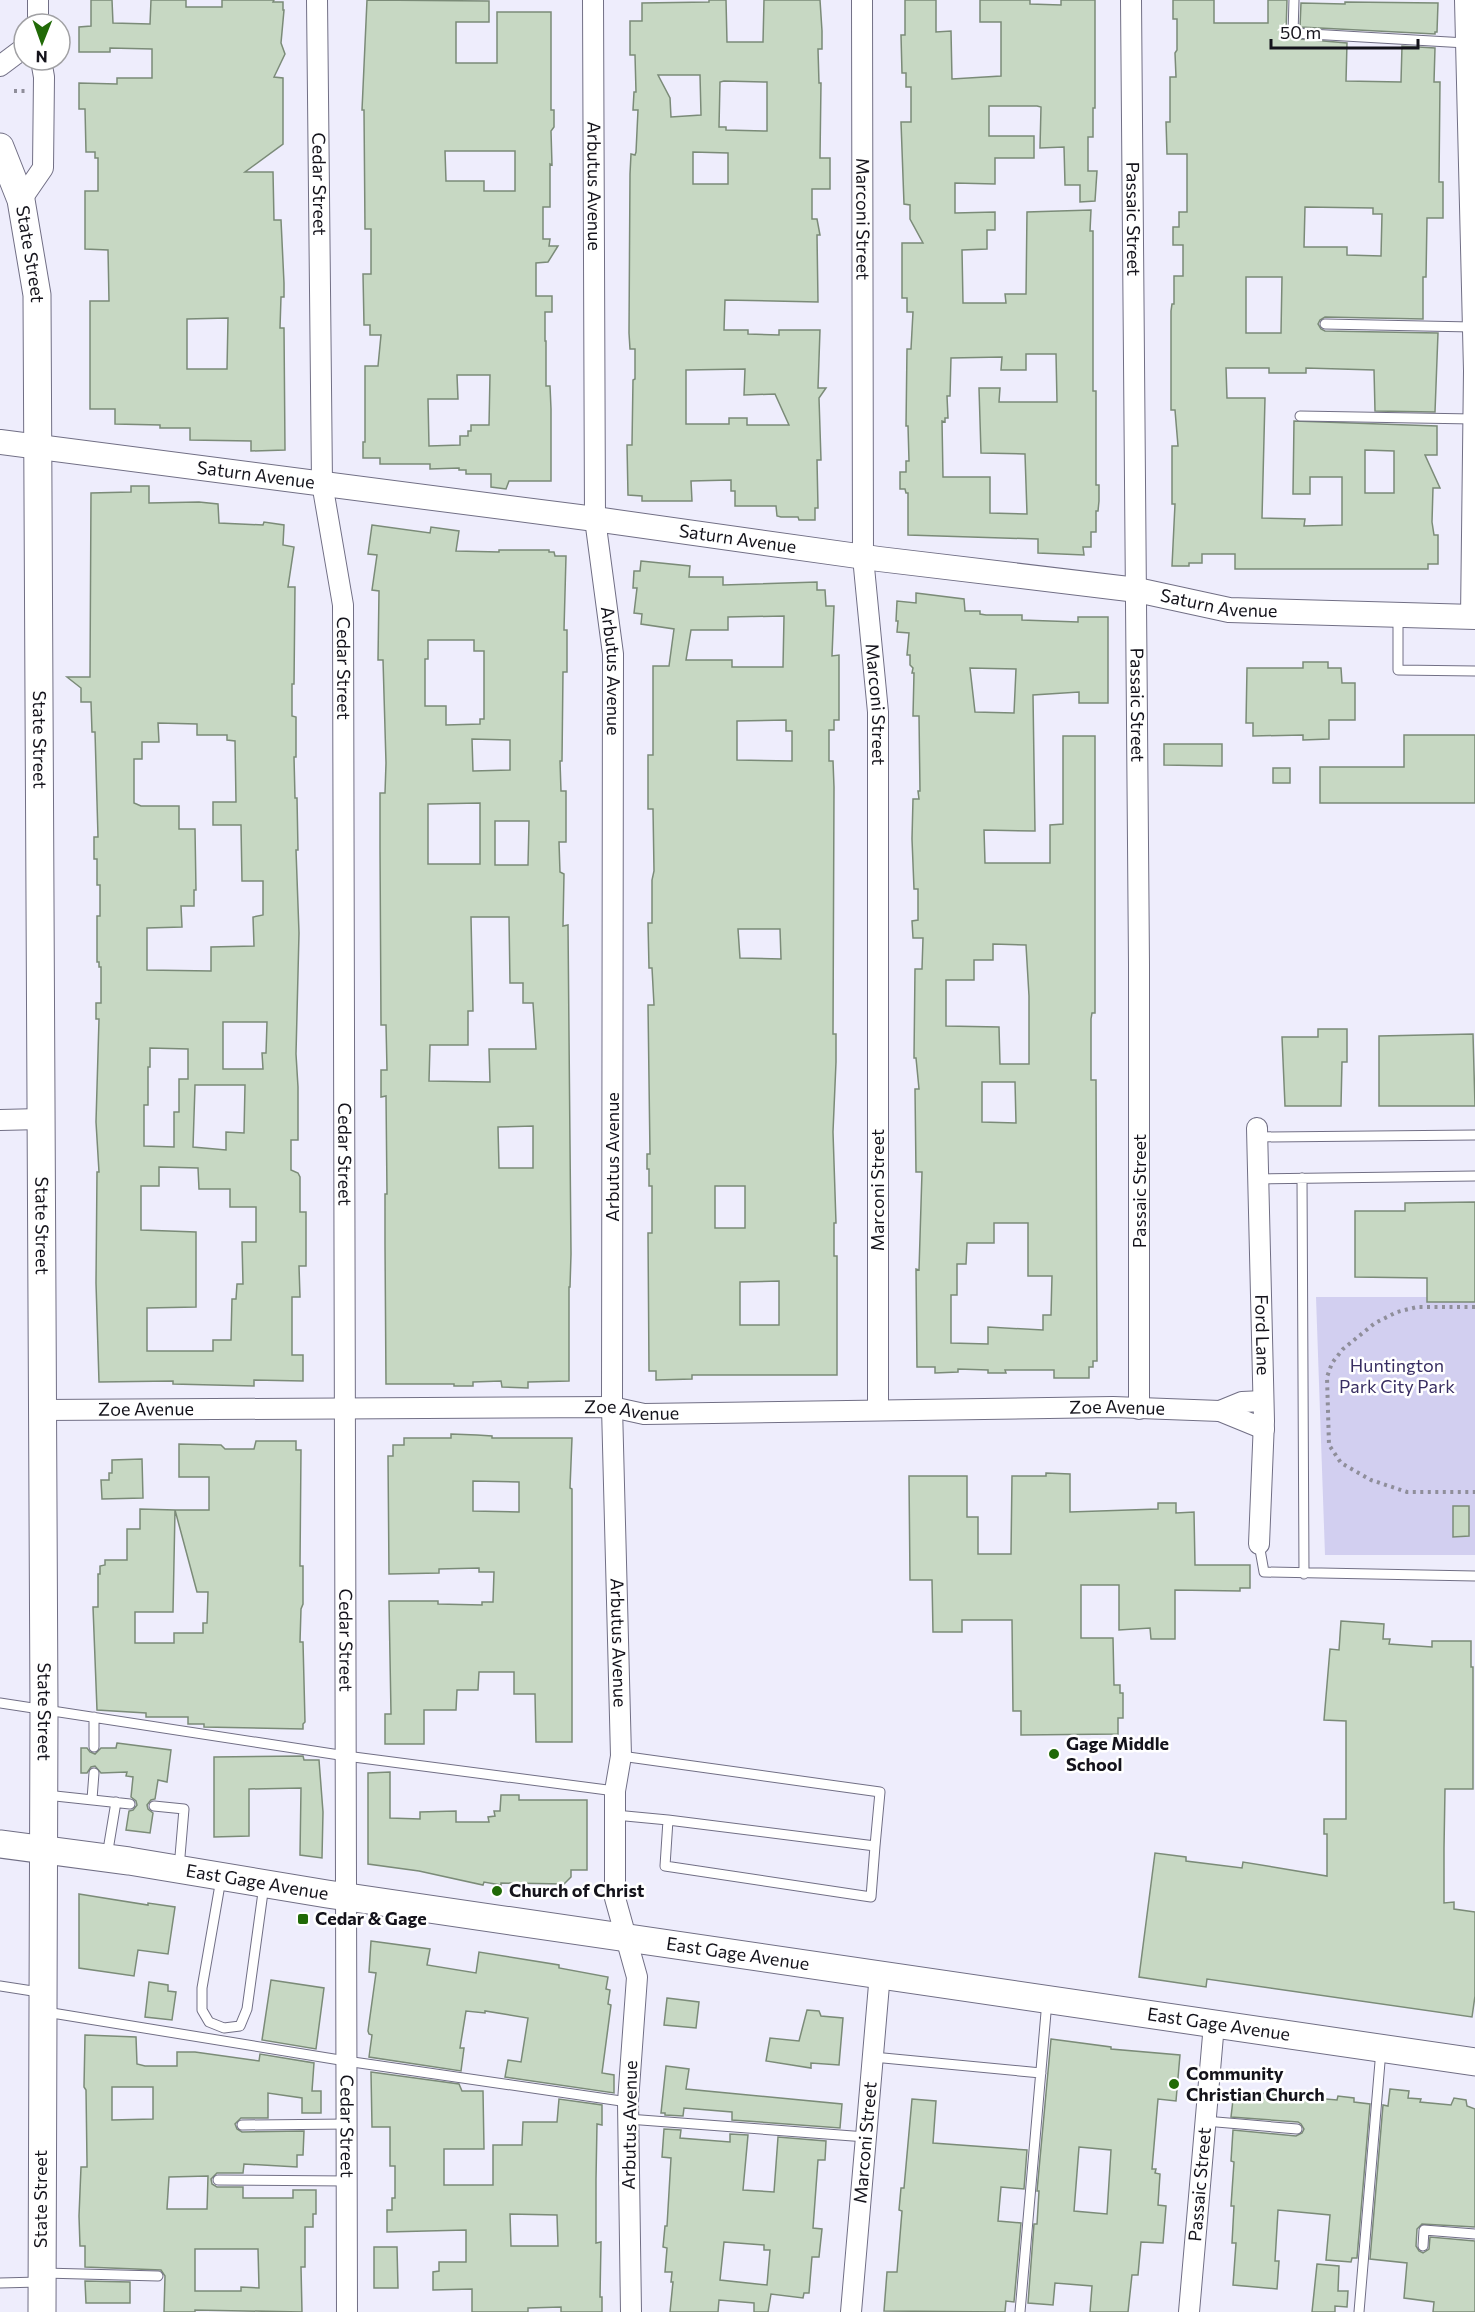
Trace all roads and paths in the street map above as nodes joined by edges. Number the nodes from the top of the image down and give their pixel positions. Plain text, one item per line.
1 (317, 0) edge
2 (593, 0) edge
3 (862, 0) edge
4 (1131, 0) edge
5 (1294, 0) edge
6 (1465, 0) edge
7 (1466, 43) junction
8 (43, 72) edge
9 (0, 147) edge
10 (21, 200) junction
11 (1473, 291) edge
12 (1325, 324) dead end
13 (1472, 327) junction
14 (1300, 416) dead end
15 (1473, 419) junction
16 (0, 442) edge
17 (37, 447) junction
18 (322, 483) junction
19 (594, 519) junction
20 (863, 557) junction
21 (1137, 590) junction
22 (1398, 615) junction
23 (1473, 617) edge
24 (1475, 671) edge
25 (41, 1119) junction
26 (0, 1120) edge
27 (1257, 1132) joint
28 (1475, 1135) edge
29 (1475, 1176) edge
30 (1302, 1178) junction
31 (1257, 1179) junction
32 (1475, 1307) edge
33 (1263, 1401) junction
34 (612, 1407) junction
35 (1139, 1409) junction
36 (42, 1410) junction
37 (345, 1410) junction
38 (878, 1410) junction
39 (1220, 1411) junction
40 (1264, 1429) junction
41 (1475, 1492) edge
42 (1259, 1544) joint
43 (1304, 1574) junction
44 (1475, 1576) edge
45 (0, 1703) edge
46 (44, 1710) junction
47 (94, 1717) junction
48 (94, 1747) dead end
49 (346, 1756) junction
50 (621, 1756) junction
51 (94, 1773) dead end
52 (615, 1791) junction
53 (42, 1794) junction
54 (92, 1799) junction
55 (116, 1802) junction
56 (130, 1804) dead end
57 (154, 1806) dead end
58 (615, 1815) junction
59 (668, 1820) junction
60 (0, 1844) edge
61 (875, 1846) junction
62 (42, 1850) junction
63 (106, 1860) junction
64 (179, 1870) junction
65 (221, 1877) junction
66 (264, 1884) junction
67 (347, 1897) junction
68 (628, 1939) junction
69 (880, 1973) junction
70 (0, 1986) edge
71 (1047, 1999) junction
72 (41, 2002) junction
73 (1214, 2024) junction
74 (1381, 2048) junction
75 (873, 2057) junction
76 (346, 2061) junction
77 (1475, 2062) edge
78 (1041, 2073) junction
79 (628, 2111) junction
80 (1205, 2121) junction
81 (347, 2124) junction
82 (242, 2125) dead end
83 (1297, 2129) dead end
84 (866, 2137) junction
85 (218, 2180) dead end
86 (347, 2181) junction
87 (1475, 2235) edge
88 (1423, 2246) dead end
89 (158, 2276) dead end
90 (41, 2277) junction
91 (0, 2283) edge
92 (42, 2312) edge
93 (347, 2312) edge
94 (631, 2312) edge
95 (851, 2312) edge
96 (1020, 2312) edge
97 (1189, 2312) edge
98 (1359, 2312) edge

1 - 18 street, Cedar Street
2 - 19 street, Arbutus Avenue
3 - 20 street, Marconi Street
4 - 21 street, Passaic Street
5 - 7 lane
6 - 7 street
7 - 11 street
8 - 10 street
9 - 10 main road, State Street
10 - 17 main road, State Street
11 - 13 street
12 - 13 lane
13 - 15 street
14 - 15 lane
15 - 23 street
16 - 17 street, Saturn Avenue
17 - 18 street, Saturn Avenue
17 - 25 main road, State Street
18 - 19 street, Saturn Avenue
18 - 37 street, Cedar Street
19 - 20 street, Saturn Avenue
19 - 34 street, Arbutus Avenue
20 - 21 street, Saturn Avenue
20 - 38 street, Marconi Street
21 - 22 street, Saturn Avenue
21 - 35 street, Passaic Street
22 - 23 street, Saturn Avenue
22 - 24 lane
25 - 26 street
25 - 36 main road, State Street
27 - 28 lane
27 - 31 street, Ford Lane
29 - 30 lane
30 - 31 lane
30 - 43 lane
31 - 33 street, Ford Lane
32 - 41 path
33 - 39 street, Zoe Avenue
33 - 40 street, Ford Lane
34 - 37 street, Zoe Avenue
34 - 38 street, Zoe Avenue
34 - 50 street, Arbutus Avenue
35 - 38 street, Zoe Avenue
35 - 39 street, Zoe Avenue
36 - 37 street, Zoe Avenue
36 - 46 main road, State Street
37 - 49 street, Cedar Street
39 - 40 street, Zoe Avenue
40 - 42 street, Ford Lane
42 - 43 lane
43 - 44 lane
45 - 46 lane
46 - 47 lane
46 - 53 main road, State Street
47 - 48 lane
47 - 49 lane
49 - 52 lane
49 - 67 street, Cedar Street
50 - 52 street, Arbutus Avenue
50 - 61 lane
51 - 54 lane
52 - 58 street, Arbutus Avenue
53 - 54 lane
53 - 62 main road, State Street
54 - 55 lane
55 - 56 lane
55 - 63 lane
57 - 64 lane
58 - 59 lane
58 - 68 street, Arbutus Avenue
59 - 61 lane
59 - 61 lane
60 - 62 main road, East Gage Avenue
62 - 63 main road, East Gage Avenue
62 - 72 main road, State Street
63 - 64 main road, East Gage Avenue
64 - 65 main road, East Gage Avenue
65 - 66 main road, East Gage Avenue
65 - 66 lane
66 - 67 main road, East Gage Avenue
67 - 68 main road, East Gage Avenue
67 - 76 street, Cedar Street
68 - 69 main road, East Gage Avenue
68 - 79 street, Arbutus Avenue
69 - 71 main road, East Gage Avenue
69 - 75 street, Marconi Street
70 - 72 lane
71 - 73 main road, East Gage Avenue
71 - 78 lane
72 - 76 lane
72 - 90 main road, State Street
73 - 74 main road, East Gage Avenue
73 - 80 street, Passaic Street
74 - 77 main road, East Gage Avenue
74 - 98 lane
75 - 78 lane
75 - 84 street, Marconi Street
76 - 79 lane
76 - 81 street, Cedar Street
78 - 96 lane
79 - 84 lane
79 - 94 street, Arbutus Avenue
80 - 83 lane
80 - 97 street, Passaic Street
81 - 82 lane
81 - 86 street, Cedar Street
84 - 95 street, Marconi Street
85 - 86 lane
86 - 93 street, Cedar Street
87 - 88 lane
89 - 90 lane
90 - 91 lane
90 - 92 main road, State Street

